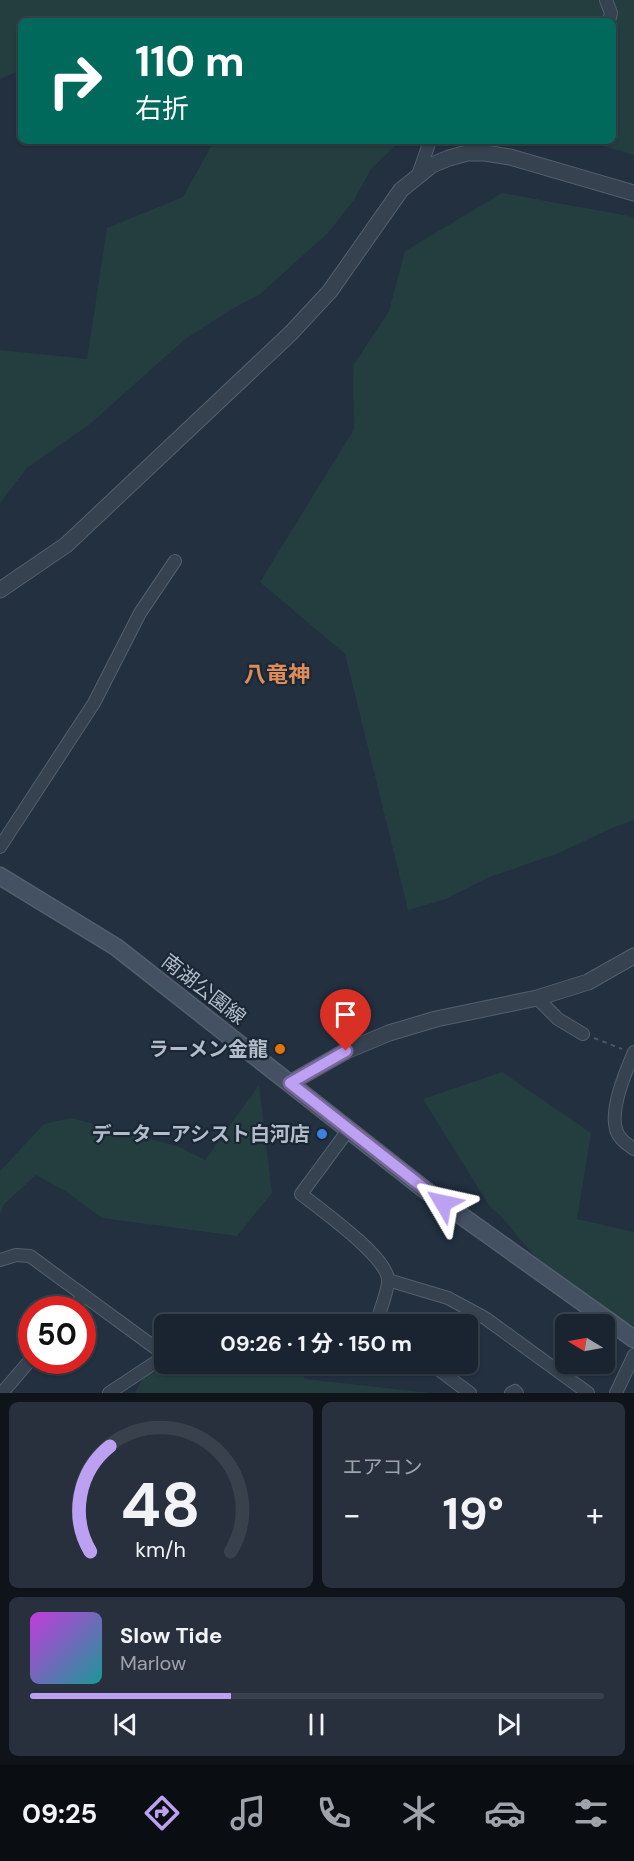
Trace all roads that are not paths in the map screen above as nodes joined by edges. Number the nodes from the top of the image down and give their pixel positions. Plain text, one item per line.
1 (606, 0) edge
2 (610, 18) edge
3 (429, 144) edge
4 (418, 175) junction
5 (634, 193) edge
6 (175, 561) dead end
7 (0, 590) edge
8 (0, 847) edge
9 (0, 876) edge
10 (634, 956) edge
11 (537, 998) junction
12 (583, 1034) road end
13 (634, 1052) edge
14 (290, 1083) junction
15 (349, 1129) junction
16 (634, 1149) edge
17 (0, 1260) edge
18 (388, 1280) junction
19 (82, 1296) edge
20 (96, 1306) edge
21 (379, 1314) edge
22 (634, 1339) edge
23 (154, 1348) edge
24 (634, 1355) edge
25 (154, 1363) edge
26 (18, 1374) edge
27 (444, 1374) edge
28 (2, 1393) edge
29 (109, 1393) edge
30 (470, 1393) edge
31 (511, 1393) edge
32 (517, 1393) edge
33 (588, 1393) edge
34 (616, 1393) edge

1 - 2 street
3 - 4 street
4 - 5 street
4 - 7 street
6 - 8 street
9 - 14 main road, 南湖公園線
10 - 11 street
11 - 12 street
11 - 14 street
13 - 16 street
14 - 15 main road, 南湖公園線
15 - 18 street
15 - 22 main road, 南湖公園線
17 - 19 street
18 - 21 street
18 - 33 street
20 - 23 street
24 - 34 street
25 - 29 street
26 - 28 street
27 - 30 street
31 - 32 street

